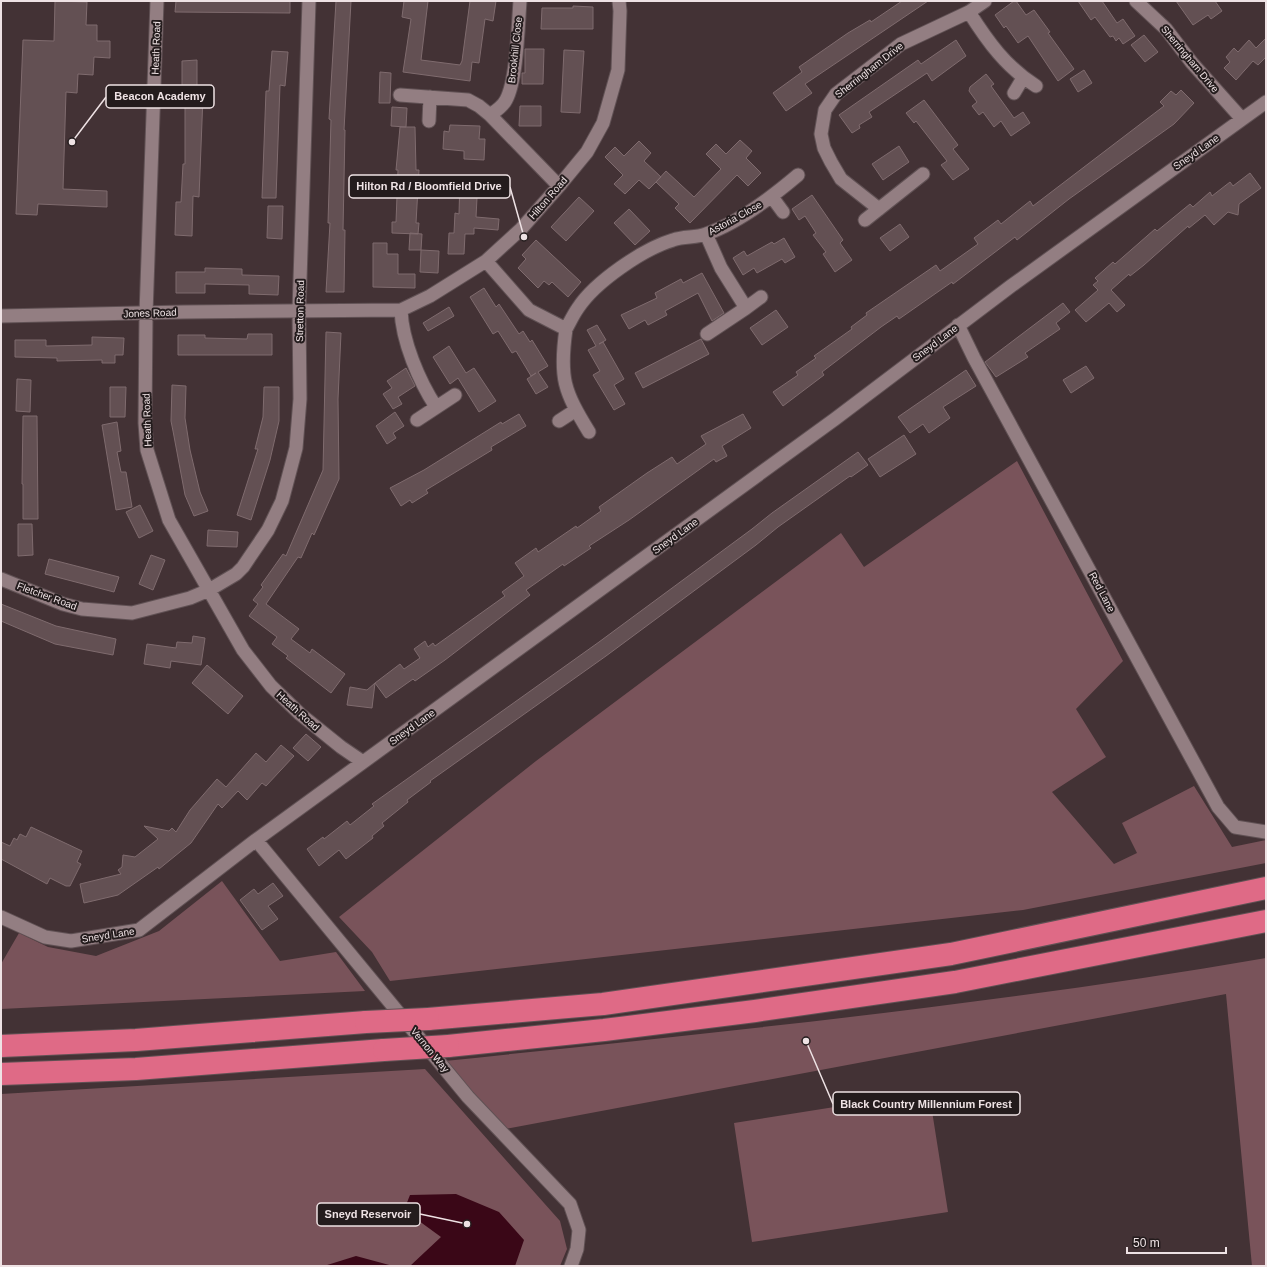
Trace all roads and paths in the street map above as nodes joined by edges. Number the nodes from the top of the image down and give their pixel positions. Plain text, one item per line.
1 (157, 1) edge
2 (309, 1) edge
3 (520, 1) edge
4 (619, 1) edge
5 (985, 1) edge
6 (1139, 2) edge
7 (969, 12) junction
8 (1023, 78) junction
9 (1036, 86) dead end
10 (1014, 93) dead end
11 (400, 95) dead end
12 (430, 96) junction
13 (1266, 102) edge
14 (490, 115) junction
15 (1242, 119) junction
16 (430, 121) dead end
17 (923, 174) dead end
18 (798, 175) dead end
19 (559, 186) junction
20 (772, 197) junction
21 (879, 209) junction
22 (783, 212) dead end
23 (865, 220) dead end
24 (706, 234) junction
25 (486, 261) junction
26 (761, 297) dead end
27 (746, 308) junction
28 (400, 310) junction
29 (299, 311) junction
30 (146, 314) junction
31 (1, 316) edge
32 (958, 325) junction
33 (566, 329) junction
34 (707, 334) dead end
35 (455, 395) dead end
36 (436, 407) junction
37 (576, 410) junction
38 (417, 420) dead end
39 (559, 421) dead end
40 (589, 432) dead end
41 (1, 579) edge
42 (209, 590) junction
43 (364, 762) junction
44 (1266, 832) edge
45 (256, 840) junction
46 (1266, 888) edge
47 (1, 917) edge
48 (1266, 921) edge
49 (1, 1046) edge
50 (1, 1074) edge
51 (572, 1266) edge

1 - 30 street, Heath Road
2 - 29 street, Stretton Road
3 - 14 street, Brookhill Close
4 - 19 street, Hilton Road
5 - 7 street, Sherringham Drive
6 - 15 street, Sherringham Drive
7 - 8 street
7 - 21 street, Sherringham Drive
8 - 9 street
8 - 10 street
11 - 12 street
12 - 14 street
12 - 16 street
13 - 15 street, Sneyd Lane
14 - 19 street
15 - 32 street, Sneyd Lane
17 - 21 street
18 - 20 street, Astoria Close
19 - 25 street, Hilton Road
20 - 22 street, Astoria Close
20 - 24 street, Astoria Close
21 - 23 street
24 - 27 street
24 - 33 street, Astoria Close
25 - 28 street, Hilton Road
25 - 33 street
26 - 27 street
27 - 34 street
28 - 29 street, Hilton Road
28 - 36 street
29 - 30 street, Jones Road
29 - 42 street, Stretton Road
30 - 31 street, Jones Road
30 - 42 street, Heath Road
32 - 43 street, Sneyd Lane
32 - 44 street, Red Lane
33 - 37 street
35 - 36 street
36 - 38 street
37 - 39 street
37 - 40 street
41 - 42 street, Fletcher Road
42 - 43 street, Heath Road
43 - 45 street, Sneyd Lane
45 - 47 street, Sneyd Lane
45 - 51 street, Vernon Way
46 - 49 highway, bridge
48 - 50 highway, bridge

